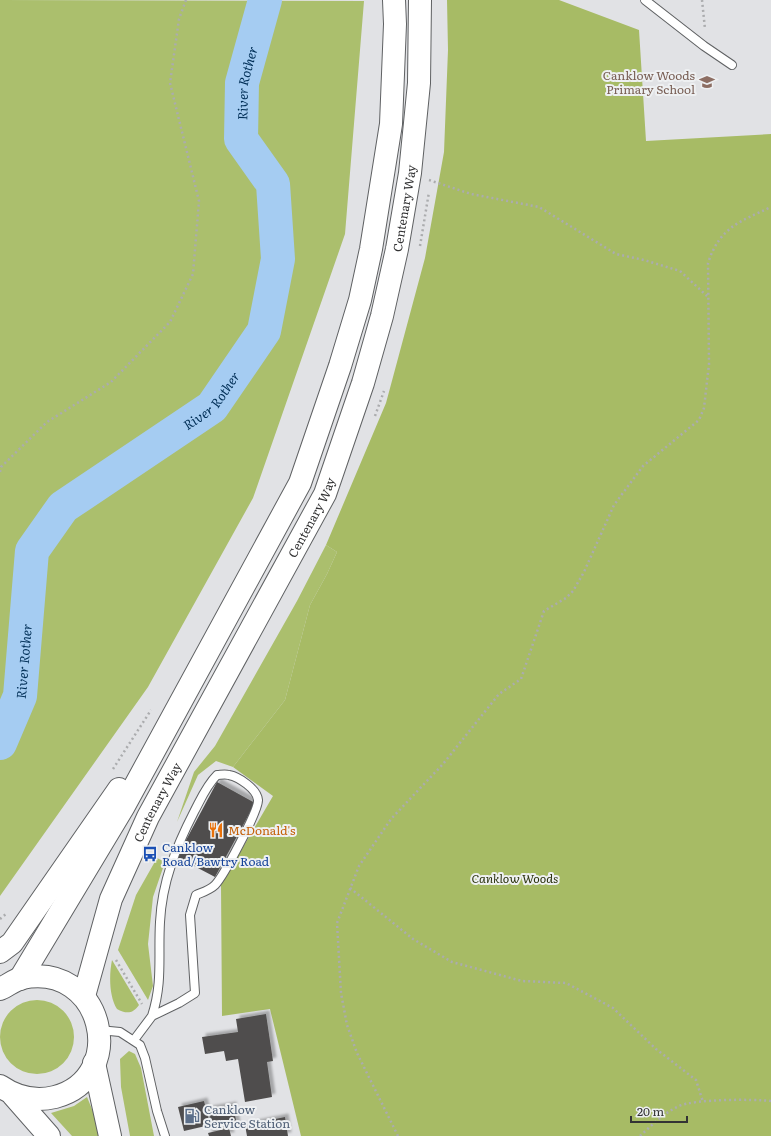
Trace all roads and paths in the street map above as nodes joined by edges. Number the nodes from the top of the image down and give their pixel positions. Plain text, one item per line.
1 (186, 0) edge
2 (394, 0) edge
3 (420, 0) edge
4 (645, 0) edge
5 (702, 0) edge
6 (704, 46) junction
7 (732, 65) dead end
8 (410, 174) junction
9 (771, 207) edge
10 (707, 296) junction
11 (0, 472) edge
12 (186, 693) junction
13 (154, 706) dead end
14 (109, 775) dead end
15 (350, 888) junction
16 (9, 912) dead end
17 (0, 918) edge
18 (0, 952) edge
19 (113, 955) dead end
20 (20, 978) junction
21 (0, 990) edge
22 (84, 996) junction
23 (152, 1016) junction
24 (99, 1030) junction
25 (134, 1040) junction
26 (94, 1063) junction
27 (6, 1090) edge
28 (771, 1101) edge
29 (703, 1102) junction
30 (49, 1136) edge
31 (110, 1136) edge
32 (165, 1136) edge
33 (398, 1136) edge
34 (640, 1136) edge

1 - 11 path
2 - 12 main road
3 - 8 main road, Centenary Way
4 - 6 lane
5 - 6 path
6 - 7 lane
8 - 10 path
8 - 22 main road, Centenary Way
9 - 10 path
10 - 15 path
12 - 18 main road
12 - 20 main road
13 - 14 path
15 - 29 path
15 - 33 path
16 - 17 path
19 - 23 path
20 - 21 main road
20 - 22 main road
22 - 24 main road
23 - 23 lane
23 - 25 lane
24 - 25 lane
24 - 26 main road
25 - 32 lane
26 - 27 main road
26 - 31 main road
27 - 30 main road
28 - 29 path
29 - 34 path

